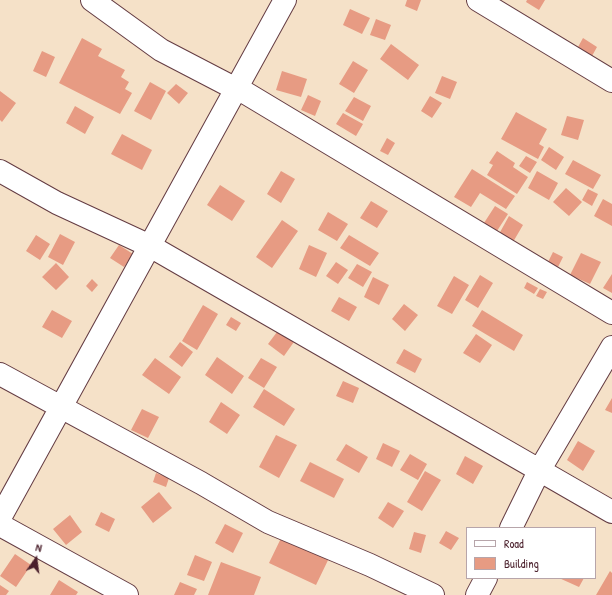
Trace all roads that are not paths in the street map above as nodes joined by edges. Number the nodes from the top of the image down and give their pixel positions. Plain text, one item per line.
1 (92, 0) edge
2 (285, 0) edge
3 (478, 0) edge
4 (612, 81) edge
5 (236, 89) junction
6 (0, 171) edge
7 (150, 246) junction
8 (612, 314) edge
9 (612, 347) edge
10 (0, 374) edge
11 (61, 407) junction
12 (539, 471) junction
13 (612, 512) edge
14 (0, 518) edge
15 (0, 525) edge
16 (511, 527) edge
17 (485, 579) edge
18 (127, 595) edge
19 (433, 595) edge
20 (477, 595) edge

1 - 5 street
2 - 5 street
3 - 4 street
5 - 7 street
5 - 8 street
6 - 7 street
7 - 11 street
7 - 12 street
9 - 12 street
10 - 11 street
11 - 14 street
11 - 19 street
12 - 13 street
12 - 16 street
15 - 18 street
17 - 20 street

